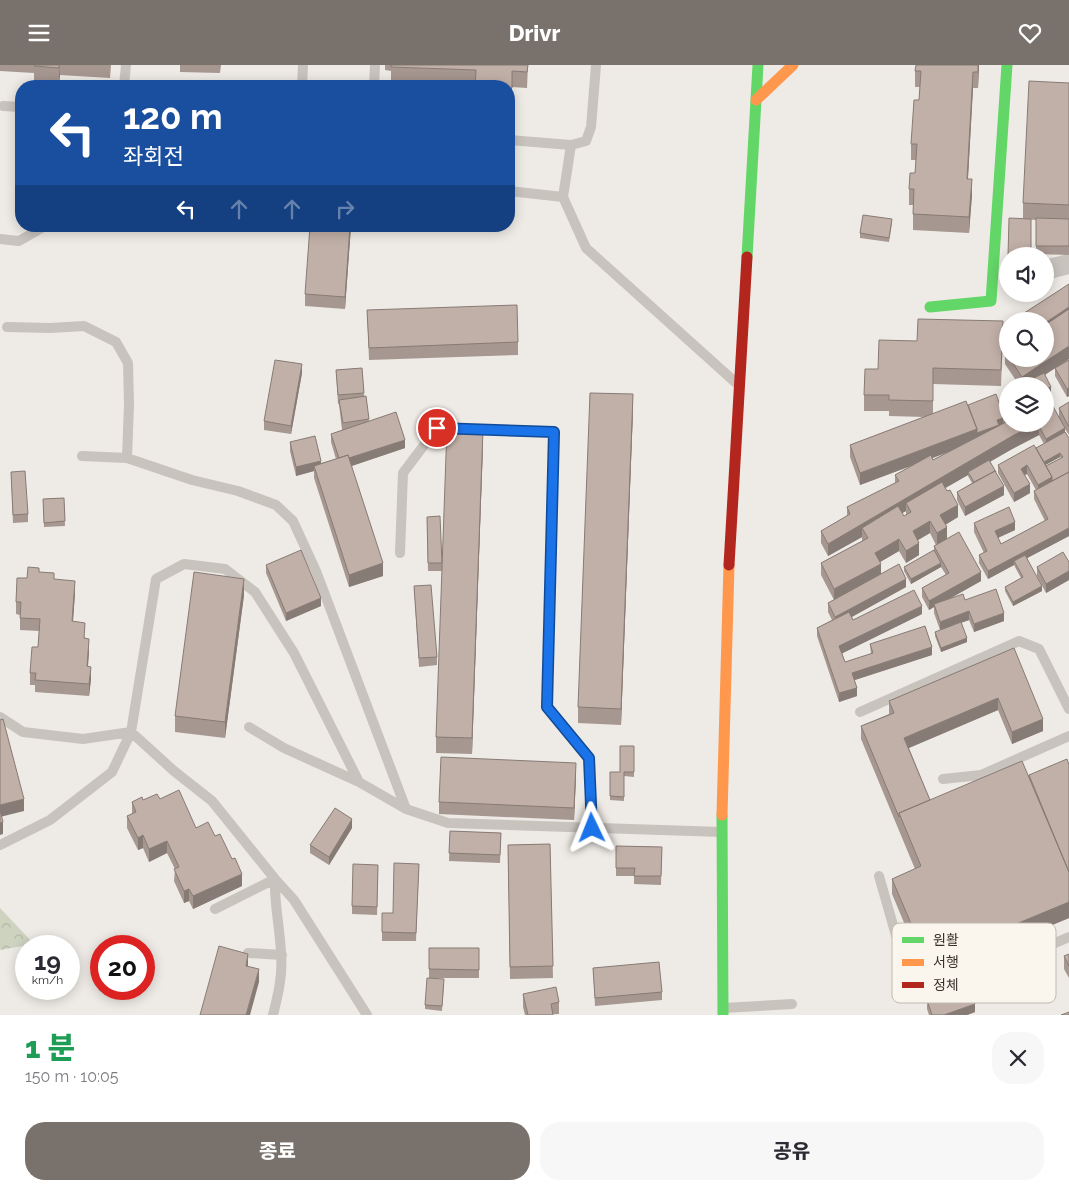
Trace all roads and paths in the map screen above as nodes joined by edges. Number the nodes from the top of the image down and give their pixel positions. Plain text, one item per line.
1 (126, 65) edge
2 (303, 65) edge
3 (375, 65) edge
4 (596, 65) edge
5 (758, 65) edge
6 (792, 65) edge
7 (1007, 65) edge
8 (125, 80) edge
9 (302, 80) edge
10 (374, 80) edge
11 (756, 100) junction
12 (2, 105) dead end
13 (15, 106) edge
14 (515, 140) edge
15 (571, 145) junction
16 (515, 192) edge
17 (563, 197) junction
18 (35, 232) edge
19 (0, 239) edge
20 (1069, 264) edge
21 (1054, 268) edge
22 (930, 307) dead end
23 (7, 327) dead end
24 (739, 386) junction
25 (82, 456) dead end
26 (127, 458) junction
27 (400, 553) dead end
28 (1069, 709) edge
29 (860, 712) dead end
30 (0, 717) edge
31 (249, 727) dead end
32 (131, 731) junction
33 (1069, 736) edge
34 (943, 779) dead end
35 (359, 782) junction
36 (406, 809) junction
37 (592, 828) junction
38 (722, 832) junction
39 (0, 845) edge
40 (880, 876) dead end
41 (275, 879) junction
42 (216, 909) dead end
43 (893, 923) edge
44 (1069, 937) edge
45 (1056, 942) edge
46 (248, 953) edge
47 (282, 955) junction
48 (792, 1004) dead end
49 (723, 1011) edge
50 (273, 1015) edge
51 (367, 1015) edge

1 - 8 lane
2 - 9 lane
3 - 10 lane
4 - 15 lane
5 - 11 main road
6 - 11 main road
7 - 22 main road
11 - 24 main road
12 - 13 lane
14 - 15 lane
15 - 17 lane
16 - 17 lane
17 - 24 lane
18 - 19 lane
20 - 21 street
23 - 26 lane
24 - 38 main road
25 - 26 lane
26 - 36 lane
27 - 37 lane
28 - 29 lane
30 - 32 lane
31 - 35 lane
32 - 35 lane
32 - 39 lane
32 - 41 lane
33 - 34 lane
35 - 36 lane
36 - 37 lane
37 - 38 lane
38 - 49 main road
40 - 43 lane
41 - 42 lane
41 - 47 lane
41 - 51 lane
44 - 45 lane
46 - 47 lane
47 - 50 lane
48 - 49 lane

